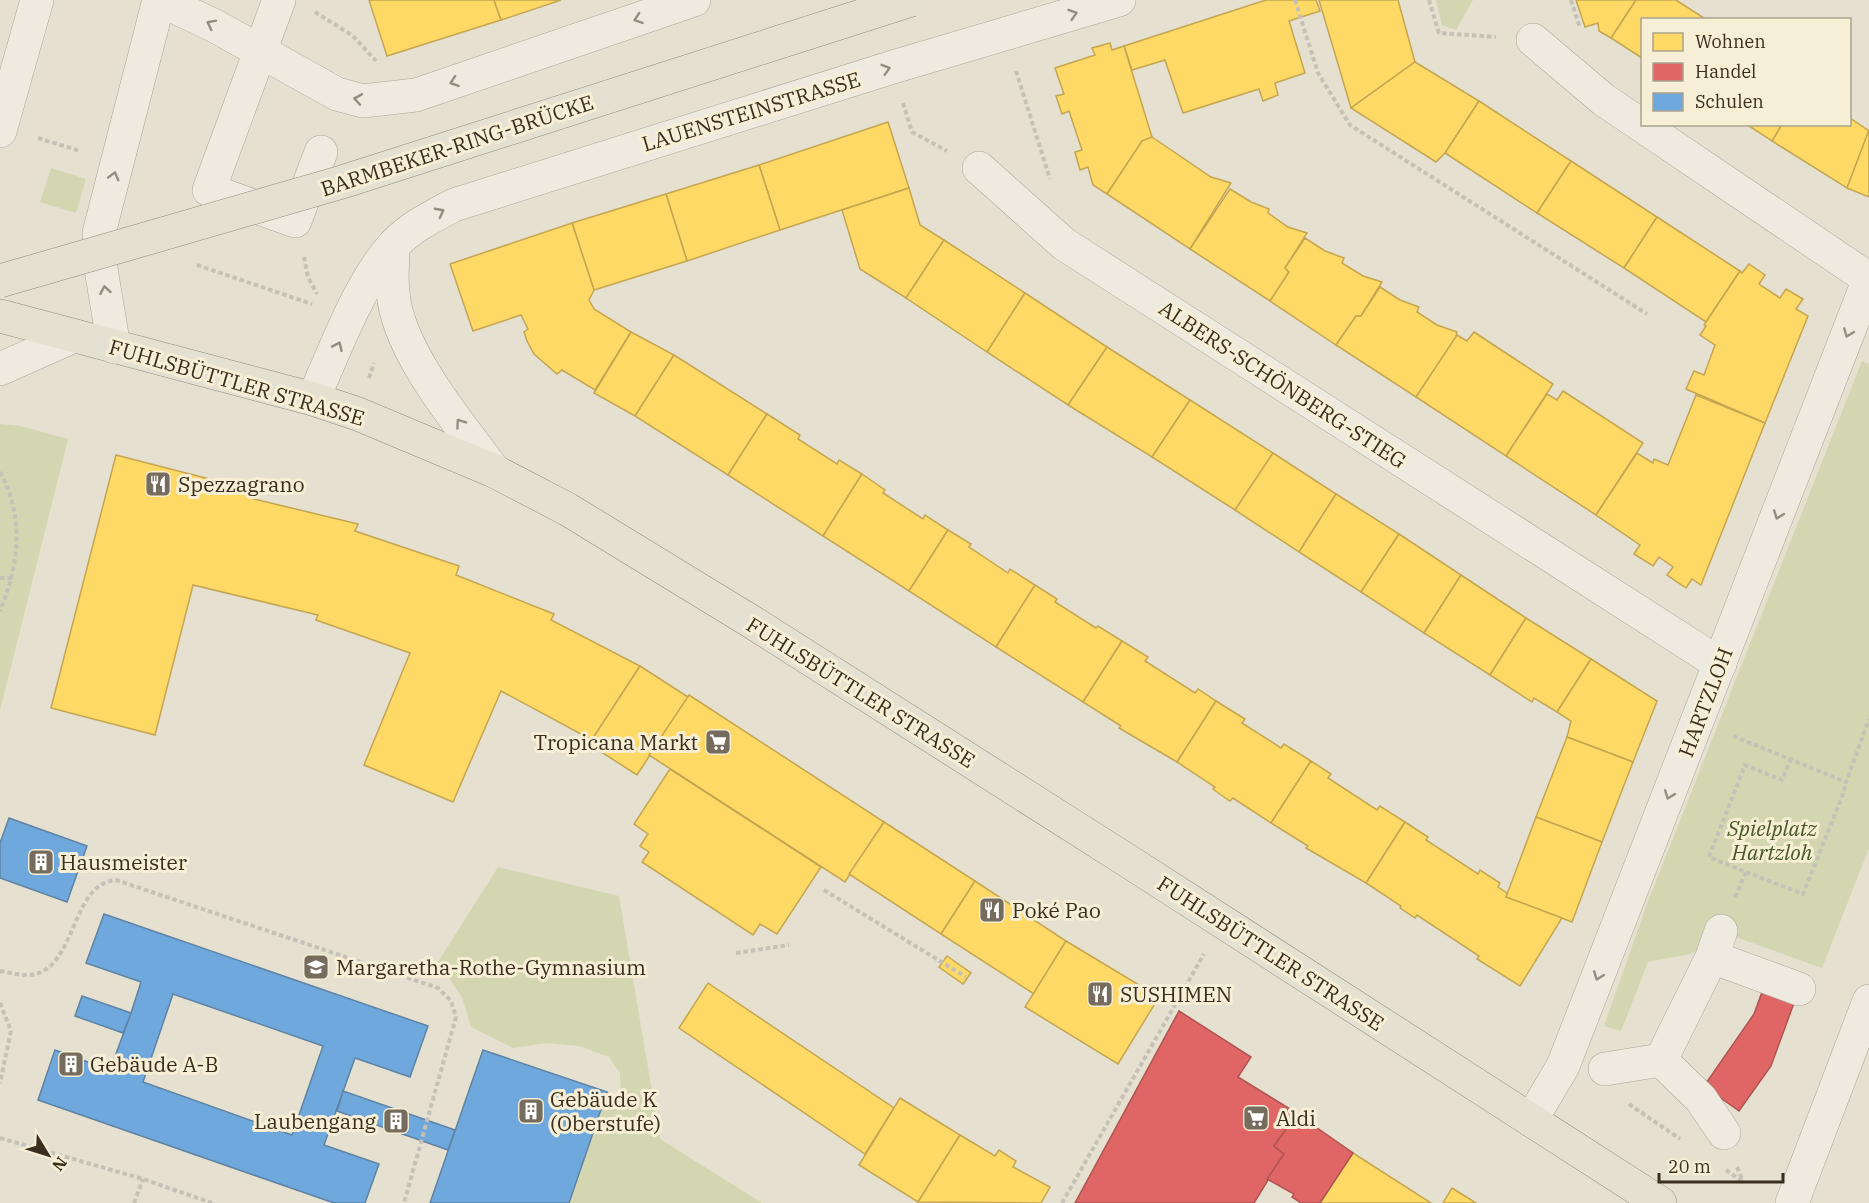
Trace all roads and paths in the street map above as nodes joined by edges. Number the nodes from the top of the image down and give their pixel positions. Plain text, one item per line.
1 (37, 0) edge
2 (160, 0) edge
3 (694, 0) edge
4 (911, 0) edge
5 (1119, 0) edge
6 (1295, 0) edge
7 (1429, 0) edge
8 (292, 3) edge
9 (1005, 35) junction
10 (1533, 40) joint
11 (261, 51) junction
12 (893, 67) junction
13 (400, 97) junction
14 (1641, 125) edge
15 (1642, 126) edge
16 (1, 129) edge
17 (321, 152) dead end
18 (118, 162) junction
19 (979, 168) joint
20 (296, 221) junction
21 (1064, 244) junction
22 (393, 246) junction
23 (189, 263) dead end
24 (1869, 279) edge
25 (0, 281) edge
26 (337, 314) junction
27 (1647, 314) dead end
28 (0, 316) edge
29 (74, 336) junction
30 (114, 347) junction
31 (0, 369) edge
32 (313, 399) junction
33 (494, 471) junction
34 (0, 472) edge
35 (0, 578) edge
36 (13, 578) junction
37 (0, 611) edge
38 (1720, 664) junction
39 (1869, 719) edge
40 (1698, 721) junction
41 (1791, 759) junction
42 (1846, 782) junction
43 (1746, 872) junction
44 (824, 891) dead end
45 (1223, 921) junction
46 (1717, 944) junction
47 (789, 945) dead end
48 (736, 953) dead end
49 (0, 971) edge
50 (966, 978) dead end
51 (1799, 989) dead end
52 (1869, 1001) edge
53 (0, 1003) edge
54 (1661, 1060) junction
55 (0, 1083) edge
56 (1612, 1083) joint
57 (1531, 1120) junction
58 (1724, 1132) dead end
59 (0, 1138) edge
60 (1686, 1143) dead end
61 (1724, 1169) dead end
62 (143, 1179) junction
63 (1743, 1182) dead end
64 (134, 1203) edge
65 (212, 1203) edge
66 (404, 1203) edge
67 (1062, 1203) edge
68 (1660, 1203) edge
69 (1792, 1203) edge

1 - 16 street
11 -> 2 street
2 - 18 street
3 -> 13 street
4 - 25 main road, BARMBEKER-RING-BRÜCKE, bridge
9 -> 5 street, LAUENSTEINSTRASSE
6 - 27 path
7 - 10 path
8 - 11 street
8 - 13 path
9 - 12 street, LAUENSTEINSTRASSE
9 - 21 path
10 - 14 street
13 -> 11 street
11 - 20 street
12 - 19 path
22 -> 12 street, LAUENSTEINSTRASSE
15 - 24 street
16 - 18 path
17 - 20 street
30 -> 18 street
19 - 21 street, ALBERS-SCHÖNBERG-STIEG
20 - 26 path
21 - 38 street, ALBERS-SCHÖNBERG-STIEG
22 - 26 street, LAUENSTEINSTRASSE
33 -> 22 street
23 - 26 path
24 -> 38 street, HARTZLOH
32 -> 26 street, LAUENSTEINSTRASSE
28 - 29 main road, FUHLSBÜTTLER STRASSE
29 - 30 main road, FUHLSBÜTTLER STRASSE
29 - 31 street
30 - 32 main road, FUHLSBÜTTLER STRASSE
32 - 33 main road, FUHLSBÜTTLER STRASSE
33 - 45 main road, FUHLSBÜTTLER STRASSE
34 - 36 path
35 - 36 path
36 - 37 path
38 - 40 street, HARTZLOH
39 - 42 path
40 - 41 path
40 -> 57 street, HARTZLOH
41 - 42 path
41 - 43 path
42 - 43 path
43 - 46 path
44 - 50 path
45 - 57 main road, FUHLSBÜTTLER STRASSE
45 - 67 path
46 - 51 street
46 - 54 street
47 - 48 path
49 - 66 path
52 - 69 street
53 - 55 path
54 - 56 street
54 - 58 street
56 - 60 path
57 - 68 main road, FUHLSBÜTTLER STRASSE
59 - 62 path
61 - 63 path
62 - 64 path
62 - 65 path

